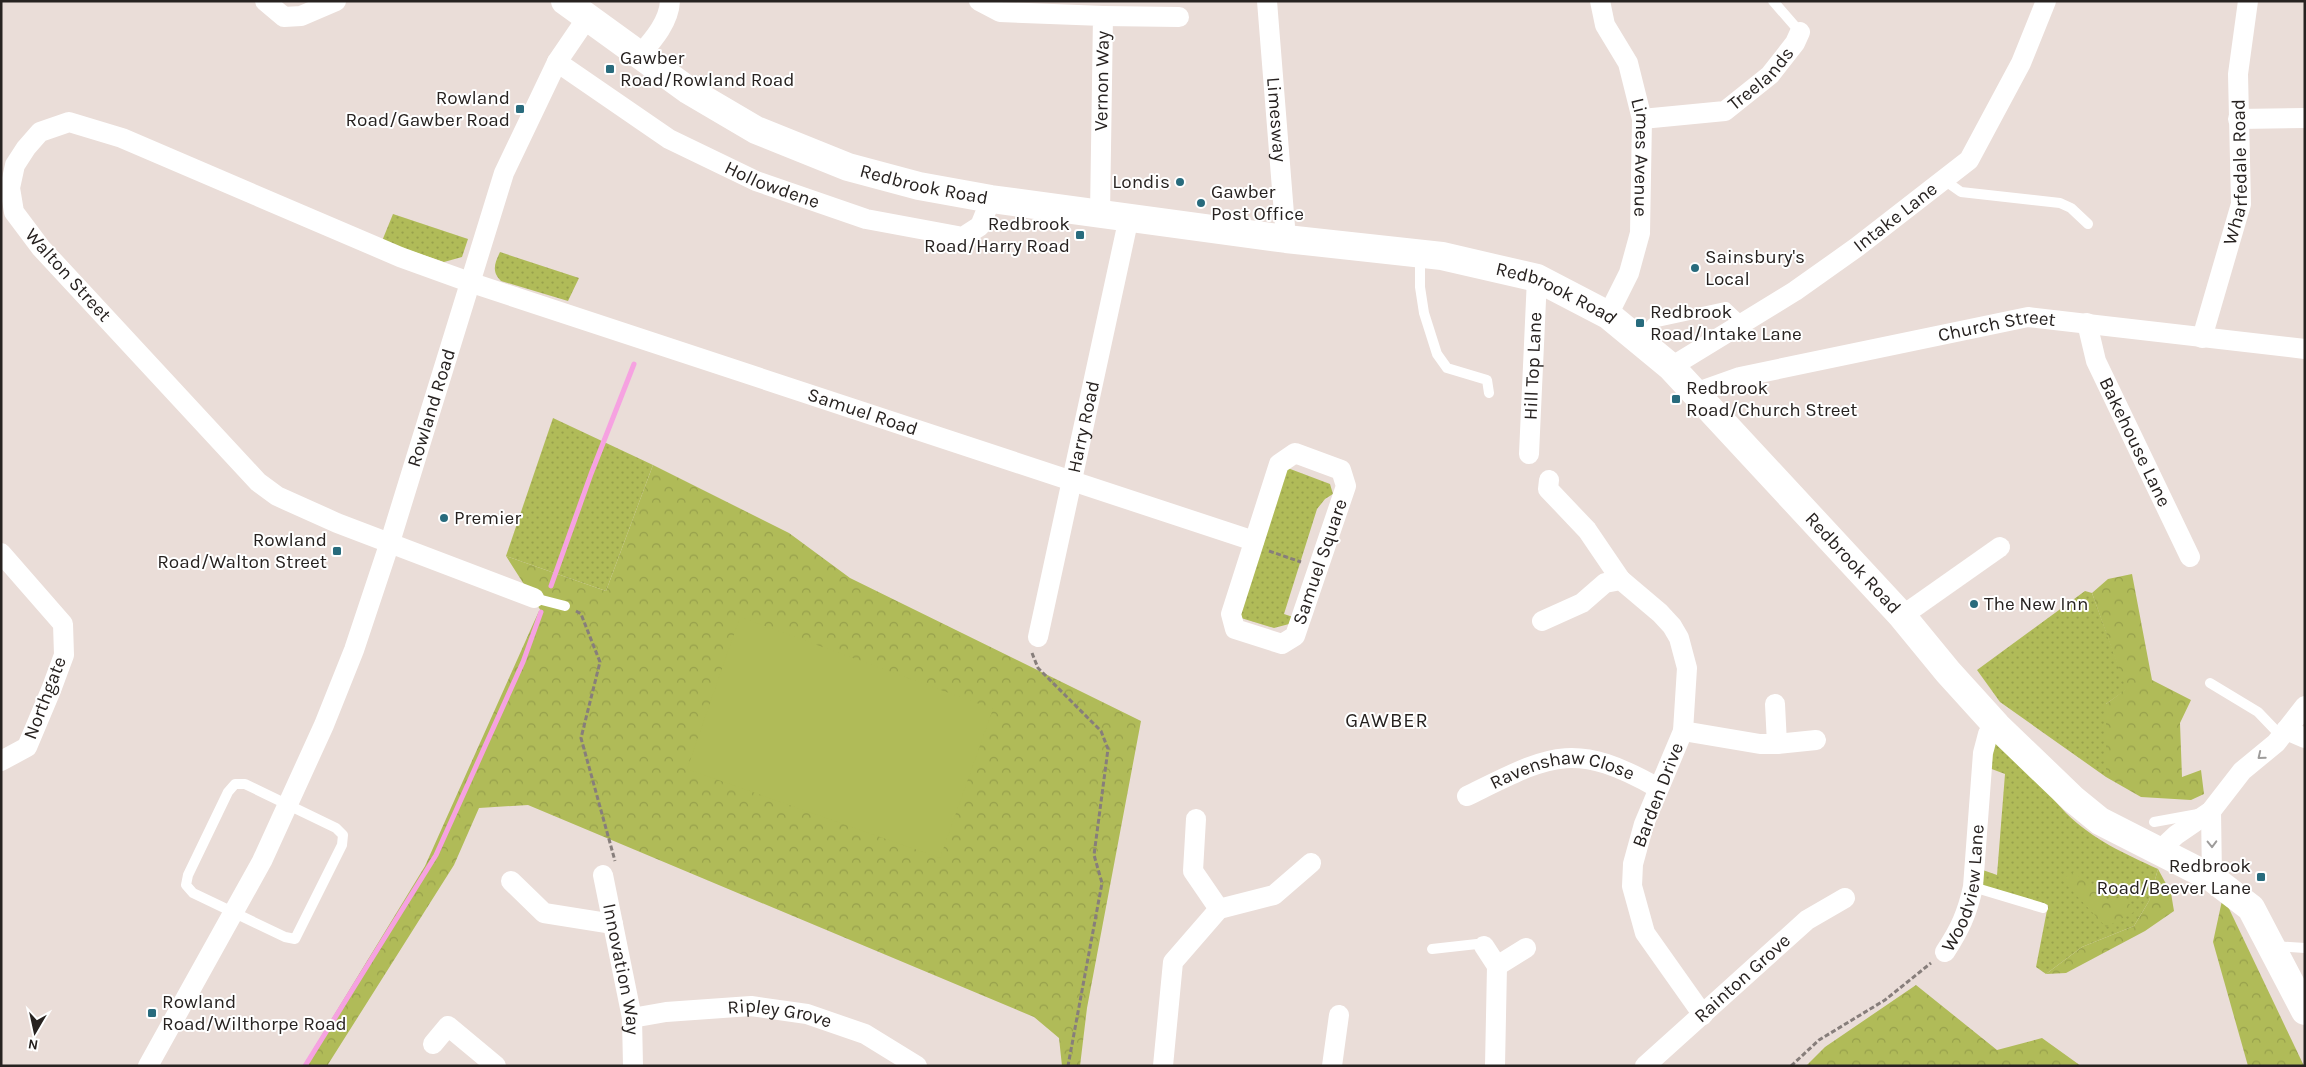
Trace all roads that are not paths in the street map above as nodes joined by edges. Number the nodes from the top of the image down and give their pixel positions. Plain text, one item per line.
1 (265, 1) edge
2 (336, 1) edge
3 (565, 1) edge
4 (670, 1) edge
5 (979, 1) edge
6 (1267, 1) edge
7 (1600, 1) edge
8 (1773, 1) edge
9 (2046, 1) edge
10 (2248, 1) edge
11 (1104, 16) junction
12 (587, 18) junction
13 (1179, 18) dead end
14 (1800, 32) joint
15 (640, 56) junction
16 (557, 62) junction
17 (2305, 118) edge
18 (1642, 119) junction
19 (2238, 119) junction
20 (1944, 180) junction
21 (991, 199) junction
22 (1100, 214) junction
23 (1129, 217) junction
24 (2088, 224) dead end
25 (1286, 239) junction
26 (1420, 253) junction
27 (1537, 278) junction
28 (472, 283) junction
29 (1608, 315) junction
30 (2088, 323) junction
31 (1744, 324) junction
32 (2202, 338) junction
33 (1639, 340) junction
34 (2305, 349) edge
35 (1671, 367) junction
36 (1488, 393) dead end
37 (1695, 393) junction
38 (1529, 454) dead end
39 (1549, 480) dead end
40 (1073, 482) junction
41 (390, 542) junction
42 (1254, 543) junction
43 (2000, 547) dead end
44 (1, 553) edge
45 (2190, 557) dead end
46 (1621, 580) junction
47 (534, 598) joint
48 (565, 606) road end
49 (1902, 616) junction
50 (1542, 621) dead end
51 (1038, 637) road end
52 (2210, 683) dead end
53 (1775, 704) dead end
54 (2305, 706) edge
55 (1997, 726) junction
56 (1683, 732) junction
57 (2284, 733) junction
58 (2305, 738) edge
59 (1816, 740) dead end
60 (1777, 744) junction
61 (1, 761) edge
62 (1658, 788) junction
63 (1467, 796) dead end
64 (289, 806) junction
65 (2211, 811) junction
66 (1196, 819) dead end
67 (2154, 822) dead end
68 (2160, 850) junction
69 (1311, 863) dead end
70 (604, 874) road end
71 (2212, 878) junction
72 (511, 881) dead end
73 (1972, 887) junction
74 (1845, 898) dead end
75 (2044, 908) dead end
76 (1219, 909) junction
77 (235, 913) junction
78 (613, 924) junction
79 (1484, 946) joint
80 (2271, 946) junction
81 (1526, 948) dead end
82 (2305, 948) edge
83 (1432, 949) dead end
84 (1945, 952) road end
85 (1497, 966) junction
86 (2305, 1011) edge
87 (1339, 1015) dead end
88 (1703, 1015) junction
89 (632, 1018) junction
90 (433, 1044) dead end
91 (486, 1062) edge
92 (148, 1066) edge
93 (634, 1066) edge
94 (917, 1066) edge
95 (1163, 1066) edge
96 (1332, 1066) edge
97 (1495, 1066) edge
98 (1645, 1066) edge

1 - 2 street
3 - 12 street, Redbrook Road
4 - 15 street
5 - 11 street, Vernon Way
6 - 25 street, Limesway
7 - 18 street, Limes Avenue
8 - 14 lane, Treelands
9 - 20 street, Intake Lane
10 - 19 street, Wharfedale Road
11 - 13 street
11 - 22 street, Vernon Way
12 - 15 street, Redbrook Road
12 - 16 street, Rowland Road
14 - 18 street, Treelands
15 - 21 street, Redbrook Road
16 - 21 street, Hollowdene
16 - 28 street, Rowland Road
17 - 19 street
18 - 29 street, Limes Avenue
19 - 32 street, Wharfedale Road
20 - 24 lane
20 - 31 street, Intake Lane
21 - 22 street, Redbrook Road
22 - 23 street, Redbrook Road
23 - 25 street, Redbrook Road
23 - 40 street, Harry Road
25 - 26 street, Redbrook Road
26 - 27 street, Redbrook Road
26 - 36 lane
27 - 29 street, Redbrook Road
27 - 38 street, Hill Top Lane
28 - 40 street, Samuel Road
28 - 41 street, Rowland Road
28 - 41 street, Walton Street
29 - 33 street, Redbrook Road
30 - 32 street, Church Street
30 - 37 street, Church Street
30 - 45 street, Bakehouse Lane
31 - 33 lane
31 - 35 street, Intake Lane
32 - 34 street, Church Street
33 - 35 street, Redbrook Road
35 - 37 street, Redbrook Road
37 - 49 street, Redbrook Road
39 - 46 street, Barden Drive
40 - 42 street, Samuel Road
40 - 51 street, Harry Road
41 - 47 street, Walton Street
41 - 64 street, Rowland Road
42 - 42 street, Samuel Square
43 - 49 street
44 - 61 street, Northgate
46 - 50 street
46 - 56 street, Barden Drive
47 - 48 lane
49 - 55 street, Redbrook Road
52 - 57 lane
53 - 60 street
54 - 57 street
55 - 68 street, Redbrook Road
55 - 73 street, Woodview Lane
56 - 60 street
56 - 62 street, Barden Drive
57 - 58 street
57 -> 65 street
59 - 60 street
62 - 63 street, Ravenshaw Close
62 - 88 street, Barden Drive
64 - 77 street, Rowland Road
64 - 77 lane
64 - 77 lane
65 - 67 lane
65 - 68 street
65 -> 71 street
66 - 76 street
68 - 71 street, Redbrook Road
69 - 76 street
70 - 78 street, Innovation Way
71 - 80 street, Redbrook Road
72 - 78 street
73 - 75 lane
73 - 84 street, Woodview Lane
74 - 88 street, Rainton Grove
76 - 95 street
77 - 92 street, Rowland Road
78 - 89 street, Innovation Way
79 - 83 lane
79 - 85 street
80 - 82 lane
80 - 86 street, Redbrook Road
81 - 85 street
85 - 97 street
87 - 96 street
88 - 98 street, Rainton Grove
89 - 93 street, Innovation Way
89 - 94 street, Ripley Grove
90 - 91 street

